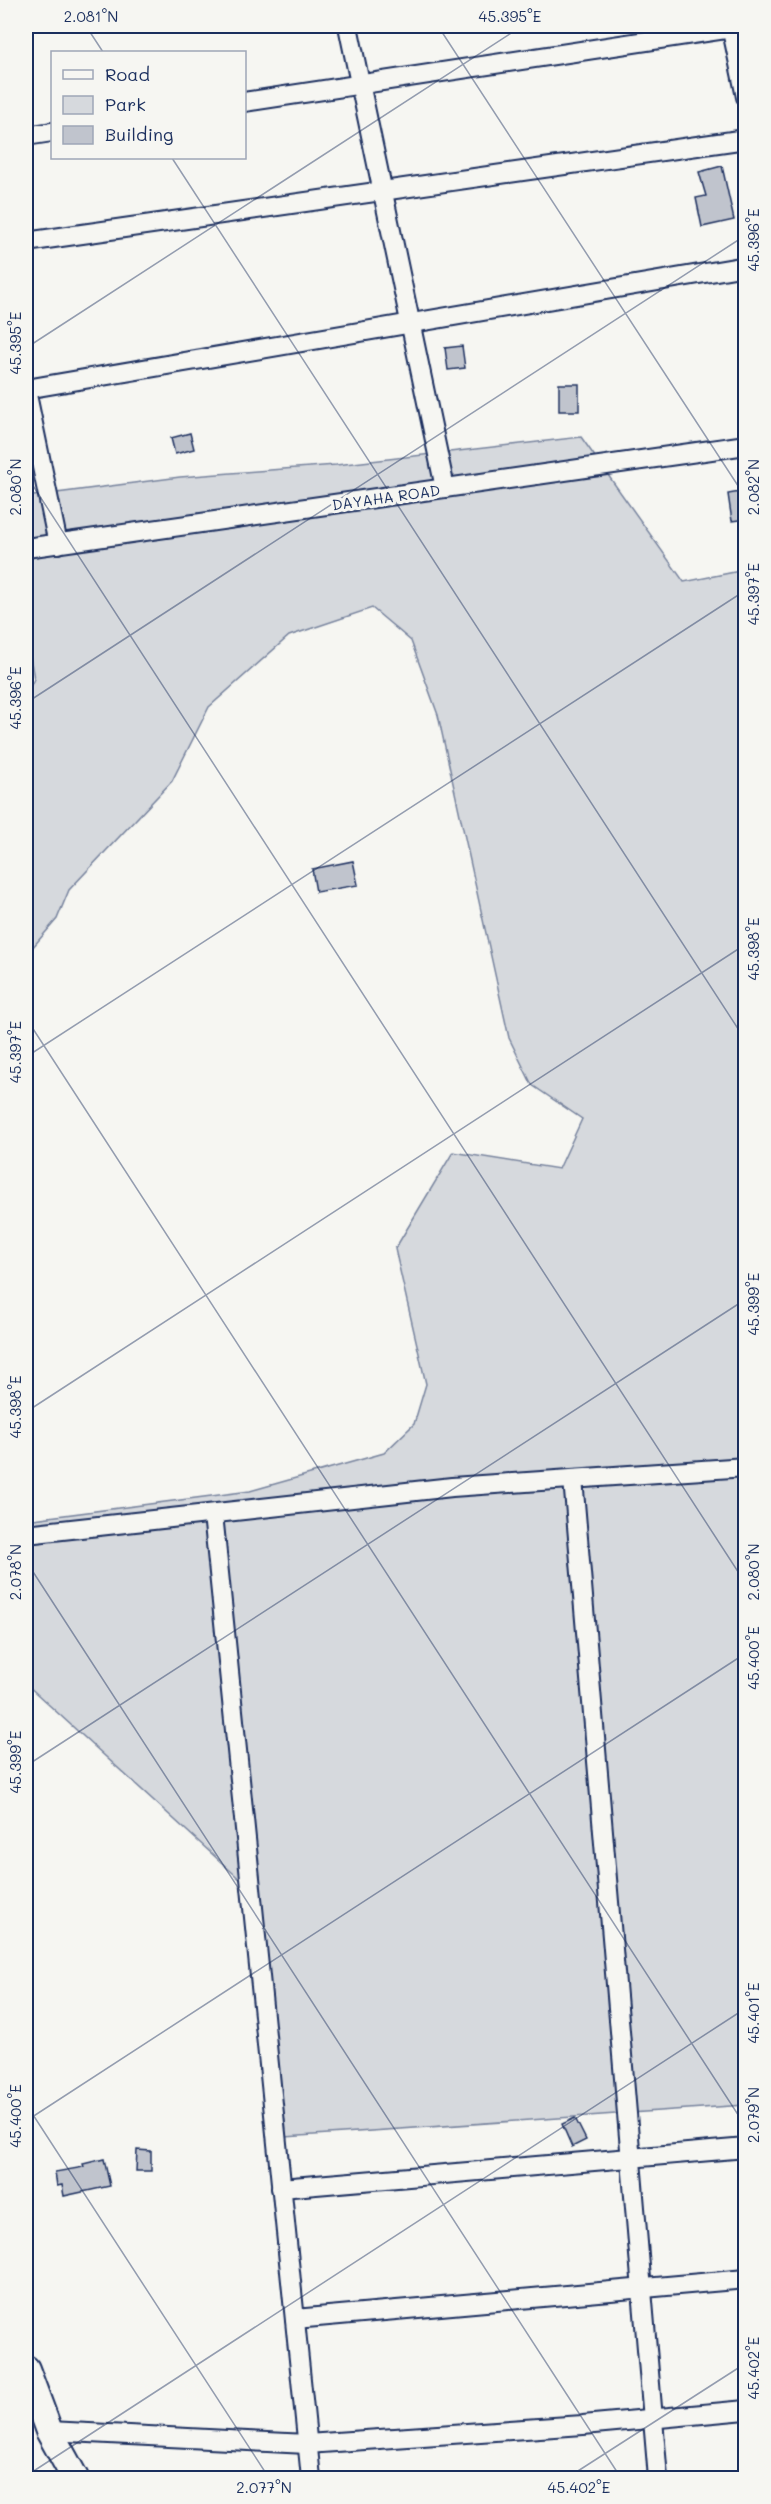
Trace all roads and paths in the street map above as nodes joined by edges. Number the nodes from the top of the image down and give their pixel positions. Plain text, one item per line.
1 (348, 26) edge
2 (731, 27) edge
3 (360, 84) junction
4 (746, 97) edge
5 (246, 102) edge
6 (51, 132) edge
7 (26, 136) edge
8 (746, 139) edge
9 (383, 191) junction
10 (26, 242) edge
11 (746, 267) edge
12 (411, 323) junction
13 (26, 389) edge
14 (746, 445) edge
15 (445, 488) junction
16 (58, 544) junction
17 (26, 548) edge
18 (746, 1467) edge
19 (573, 1479) junction
20 (213, 1514) junction
21 (26, 1534) edge
22 (746, 2148) edge
23 (631, 2158) junction
24 (281, 2188) junction
25 (746, 2279) edge
26 (642, 2288) junction
27 (295, 2319) junction
28 (26, 2369) edge
29 (746, 2410) edge
30 (653, 2419) junction
31 (49, 2431) junction
32 (307, 2444) junction
33 (75, 2478) edge
34 (311, 2478) edge
35 (658, 2478) edge

1 - 3 street
2 - 3 street
2 - 4 street
3 - 5 street
3 - 9 street
6 - 7 street
8 - 9 street
9 - 10 street
9 - 12 street
11 - 12 street
12 - 13 street
12 - 15 street
13 - 16 street
14 - 15 street, DAYAHA ROAD
15 - 16 street, DAYAHA ROAD
16 - 17 street, DAYAHA ROAD
18 - 19 street
19 - 20 street
19 - 23 street
20 - 21 street
20 - 24 street
22 - 23 street
23 - 24 street
23 - 26 street
24 - 27 street
25 - 26 street
26 - 27 street
26 - 30 street
27 - 32 street
28 - 31 street
29 - 30 street
30 - 32 street
30 - 35 street
31 - 32 street
31 - 33 street
32 - 34 street

